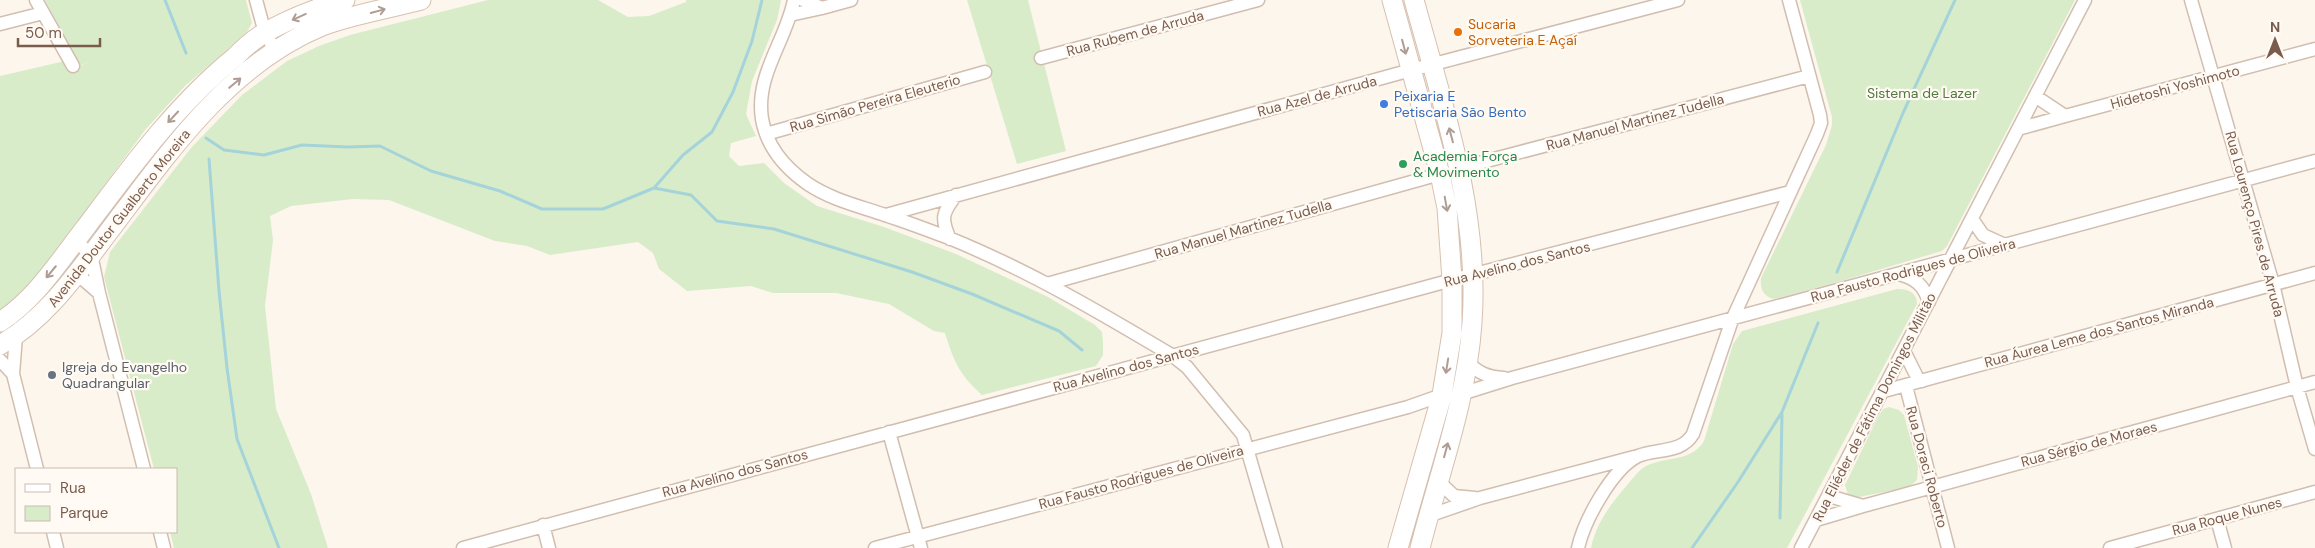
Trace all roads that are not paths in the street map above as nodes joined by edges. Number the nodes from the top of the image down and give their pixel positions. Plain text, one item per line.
1 (36, 0) edge
2 (256, 0) edge
3 (344, 0) edge
4 (421, 0) edge
5 (794, 0) edge
6 (803, 0) edge
7 (851, 0) edge
8 (1258, 0) edge
9 (1392, 0) edge
10 (1414, 0) edge
11 (1678, 0) edge
12 (1789, 0) edge
13 (2191, 0) edge
14 (2088, 1) edge
15 (822, 8) junction
16 (43, 13) junction
17 (790, 16) junction
18 (0, 24) edge
19 (265, 33) junction
20 (275, 50) junction
21 (2315, 50) edge
22 (1041, 58) dead end
23 (1432, 65) junction
24 (73, 66) dead end
25 (1410, 70) junction
26 (984, 72) dead end
27 (1809, 76) junction
28 (2213, 77) junction
29 (2035, 96) junction
30 (2065, 116) junction
31 (2018, 129) junction
32 (766, 134) junction
33 (2315, 161) edge
34 (1460, 168) junction
35 (1440, 174) junction
36 (2243, 180) junction
37 (1790, 192) junction
38 (956, 195) junction
39 (886, 215) junction
40 (1972, 219) junction
41 (950, 239) junction
42 (75, 241) junction
43 (2005, 245) junction
44 (91, 254) junction
45 (1951, 259) junction
46 (76, 272) junction
47 (2315, 273) edge
48 (1898, 274) junction
49 (1473, 276) junction
50 (1452, 280) junction
51 (1047, 284) junction
52 (2273, 284) junction
53 (99, 294) junction
54 (1929, 302) junction
55 (1732, 320) junction
56 (0, 322) edge
57 (8, 341) edge
58 (1904, 351) junction
59 (1173, 356) junction
60 (0, 360) edge
61 (1467, 361) junction
62 (13, 374) junction
63 (1512, 378) junction
64 (1922, 381) junction
65 (2315, 382) edge
66 (1906, 386) junction
67 (2297, 387) junction
68 (1884, 391) junction
69 (1461, 394) junction
70 (1442, 395) junction
71 (1408, 407) junction
72 (1436, 417) junction
73 (889, 432) junction
74 (1248, 449) junction
75 (2315, 449) edge
76 (1639, 456) junction
77 (37, 468) edge
78 (144, 468) edge
79 (1438, 481) junction
80 (1931, 487) junction
81 (2315, 492) edge
82 (1830, 496) junction
83 (1480, 498) junction
84 (1863, 506) junction
85 (1408, 511) junction
86 (1428, 516) junction
87 (2218, 519) junction
88 (1816, 520) junction
89 (543, 525) junction
90 (53, 533) edge
91 (160, 533) edge
92 (919, 542) edge
93 (2114, 547) edge
94 (57, 548) edge
95 (164, 548) edge
96 (463, 548) edge
97 (549, 548) edge
98 (875, 548) edge
99 (1276, 548) edge
100 (1398, 548) edge
101 (1420, 548) edge
102 (1578, 548) edge
103 (1801, 548) edge
104 (1948, 548) edge
105 (2225, 548) edge

1 - 16 street
2 - 19 street
3 -> 19 main road, Avenida Doutor Gualberto Moreira
20 -> 4 main road, Avenida Doutor Gualberto Moreira
5 - 17 street
6 - 15 street
7 - 15 street
8 - 22 street, Rua Rubem de Arruda
9 -> 25 main road
10 - 23 main road
11 - 23 street, Rua Azel de Arruda
12 - 27 street
13 - 28 street, Rua Lourenço Pires de Arruda
14 - 29 street, Rua Eliéder de Fátima Domingos Militão
15 - 17 street
16 - 18 street
16 - 24 street
17 - 32 street
19 - 20 street
19 -> 42 main road, Avenida Doutor Gualberto Moreira
44 -> 20 main road, Avenida Doutor Gualberto Moreira
21 - 28 street, Hidetoshi Yoshimoto
23 - 25 street, Rua Azel de Arruda
34 -> 23 main road
25 - 35 main road
25 - 38 street, Rua Azel de Arruda
26 - 32 street, Rua Simão Pereira Eleuterio
27 - 34 street, Rua Manuel Martinez Tudella
27 - 37 street
28 - 30 street, Hidetoshi Yoshimoto
28 - 36 street, Rua Lourenço Pires de Arruda
29 - 30 street
29 - 31 street, Rua Eliéder de Fátima Domingos Militão
30 - 31 street, Hidetoshi Yoshimoto
31 - 40 street, Rua Eliéder de Fátima Domingos Militão
32 - 39 street
33 - 36 street, Rua Fausto Rodrigues de Oliveira
34 - 49 main road
35 -> 50 main road
35 - 51 street, Rua Manuel Martinez Tudella
36 - 43 street, Rua Fausto Rodrigues de Oliveira
36 - 52 street, Rua Lourenço Pires de Arruda
37 - 49 street, Rua Avelino dos Santos
37 - 55 street
38 - 39 street, Rua Azel de Arruda
38 - 41 street
39 - 41 street
40 - 43 street
40 - 45 street, Rua Eliéder de Fátima Domingos Militão
41 - 51 street
42 - 44 street
42 -> 56 main road, Avenida Doutor Gualberto Moreira
43 - 45 street, Rua Fausto Rodrigues de Oliveira
44 - 46 main road, Avenida Doutor Gualberto Moreira
44 - 53 street
45 - 48 street, Rua Fausto Rodrigues de Oliveira
45 - 54 street, Rua Eliéder de Fátima Domingos Militão
46 - 53 street
46 - 57 main road, Avenida Doutor Gualberto Moreira
47 - 52 street, Rua Áurea Leme dos Santos Miranda
48 - 54 street
48 - 55 street, Rua Fausto Rodrigues de Oliveira
49 - 50 street, Rua Avelino dos Santos
49 - 61 main road
50 - 59 street, Rua Avelino dos Santos
50 -> 70 main road
51 - 59 street
52 - 64 street, Rua Áurea Leme dos Santos Miranda
52 - 67 street, Rua Lourenço Pires de Arruda
53 - 78 street
54 - 58 street, Rua Eliéder de Fátima Domingos Militão
55 - 63 street, Rua Fausto Rodrigues de Oliveira
55 - 76 street
57 - 62 street
58 - 64 street
58 - 68 street, Rua Eliéder de Fátima Domingos Militão
59 - 73 street, Rua Avelino dos Santos
59 - 74 street
60 - 62 street
61 - 63 street, Rua Fausto Rodrigues de Oliveira
61 - 69 main road
62 - 77 street
63 - 69 street, Rua Fausto Rodrigues de Oliveira
64 - 66 street, Rua Áurea Leme dos Santos Miranda
65 - 67 street, Rua Sérgio de Moraes
66 - 68 street, Rua Áurea Leme dos Santos Miranda
66 - 80 street, Rua Doraci Roberto
67 - 75 street, Rua Lourenço Pires de Arruda
67 - 80 street, Rua Sérgio de Moraes
68 - 82 street, Rua Eliéder de Fátima Domingos Militão
79 -> 69 main road
70 - 71 street, Rua Fausto Rodrigues de Oliveira
70 - 72 main road
71 - 72 street
71 - 74 street, Rua Fausto Rodrigues de Oliveira
72 - 85 main road
73 - 89 street, Rua Avelino dos Santos
73 - 92 street
74 - 92 street, Rua Fausto Rodrigues de Oliveira
74 - 99 street
76 - 83 street
76 - 102 street
79 - 83 street
79 - 86 main road
80 - 84 street, Rua Sérgio de Moraes
80 - 104 street, Rua Doraci Roberto
81 - 87 street, Rua Roque Nunes
82 - 84 street
82 - 88 street, Rua Eliéder de Fátima Domingos Militão
83 - 86 street
84 - 88 street, Rua Sérgio de Moraes
85 - 86 main road
85 - 100 main road
86 - 101 main road
87 - 93 street, Rua Roque Nunes
87 - 105 street
88 - 103 street, Rua Eliéder de Fátima Domingos Militão
89 - 96 street, Rua Avelino dos Santos
89 - 97 street
90 - 94 street
91 - 95 street
92 - 98 street, Rua Fausto Rodrigues de Oliveira

